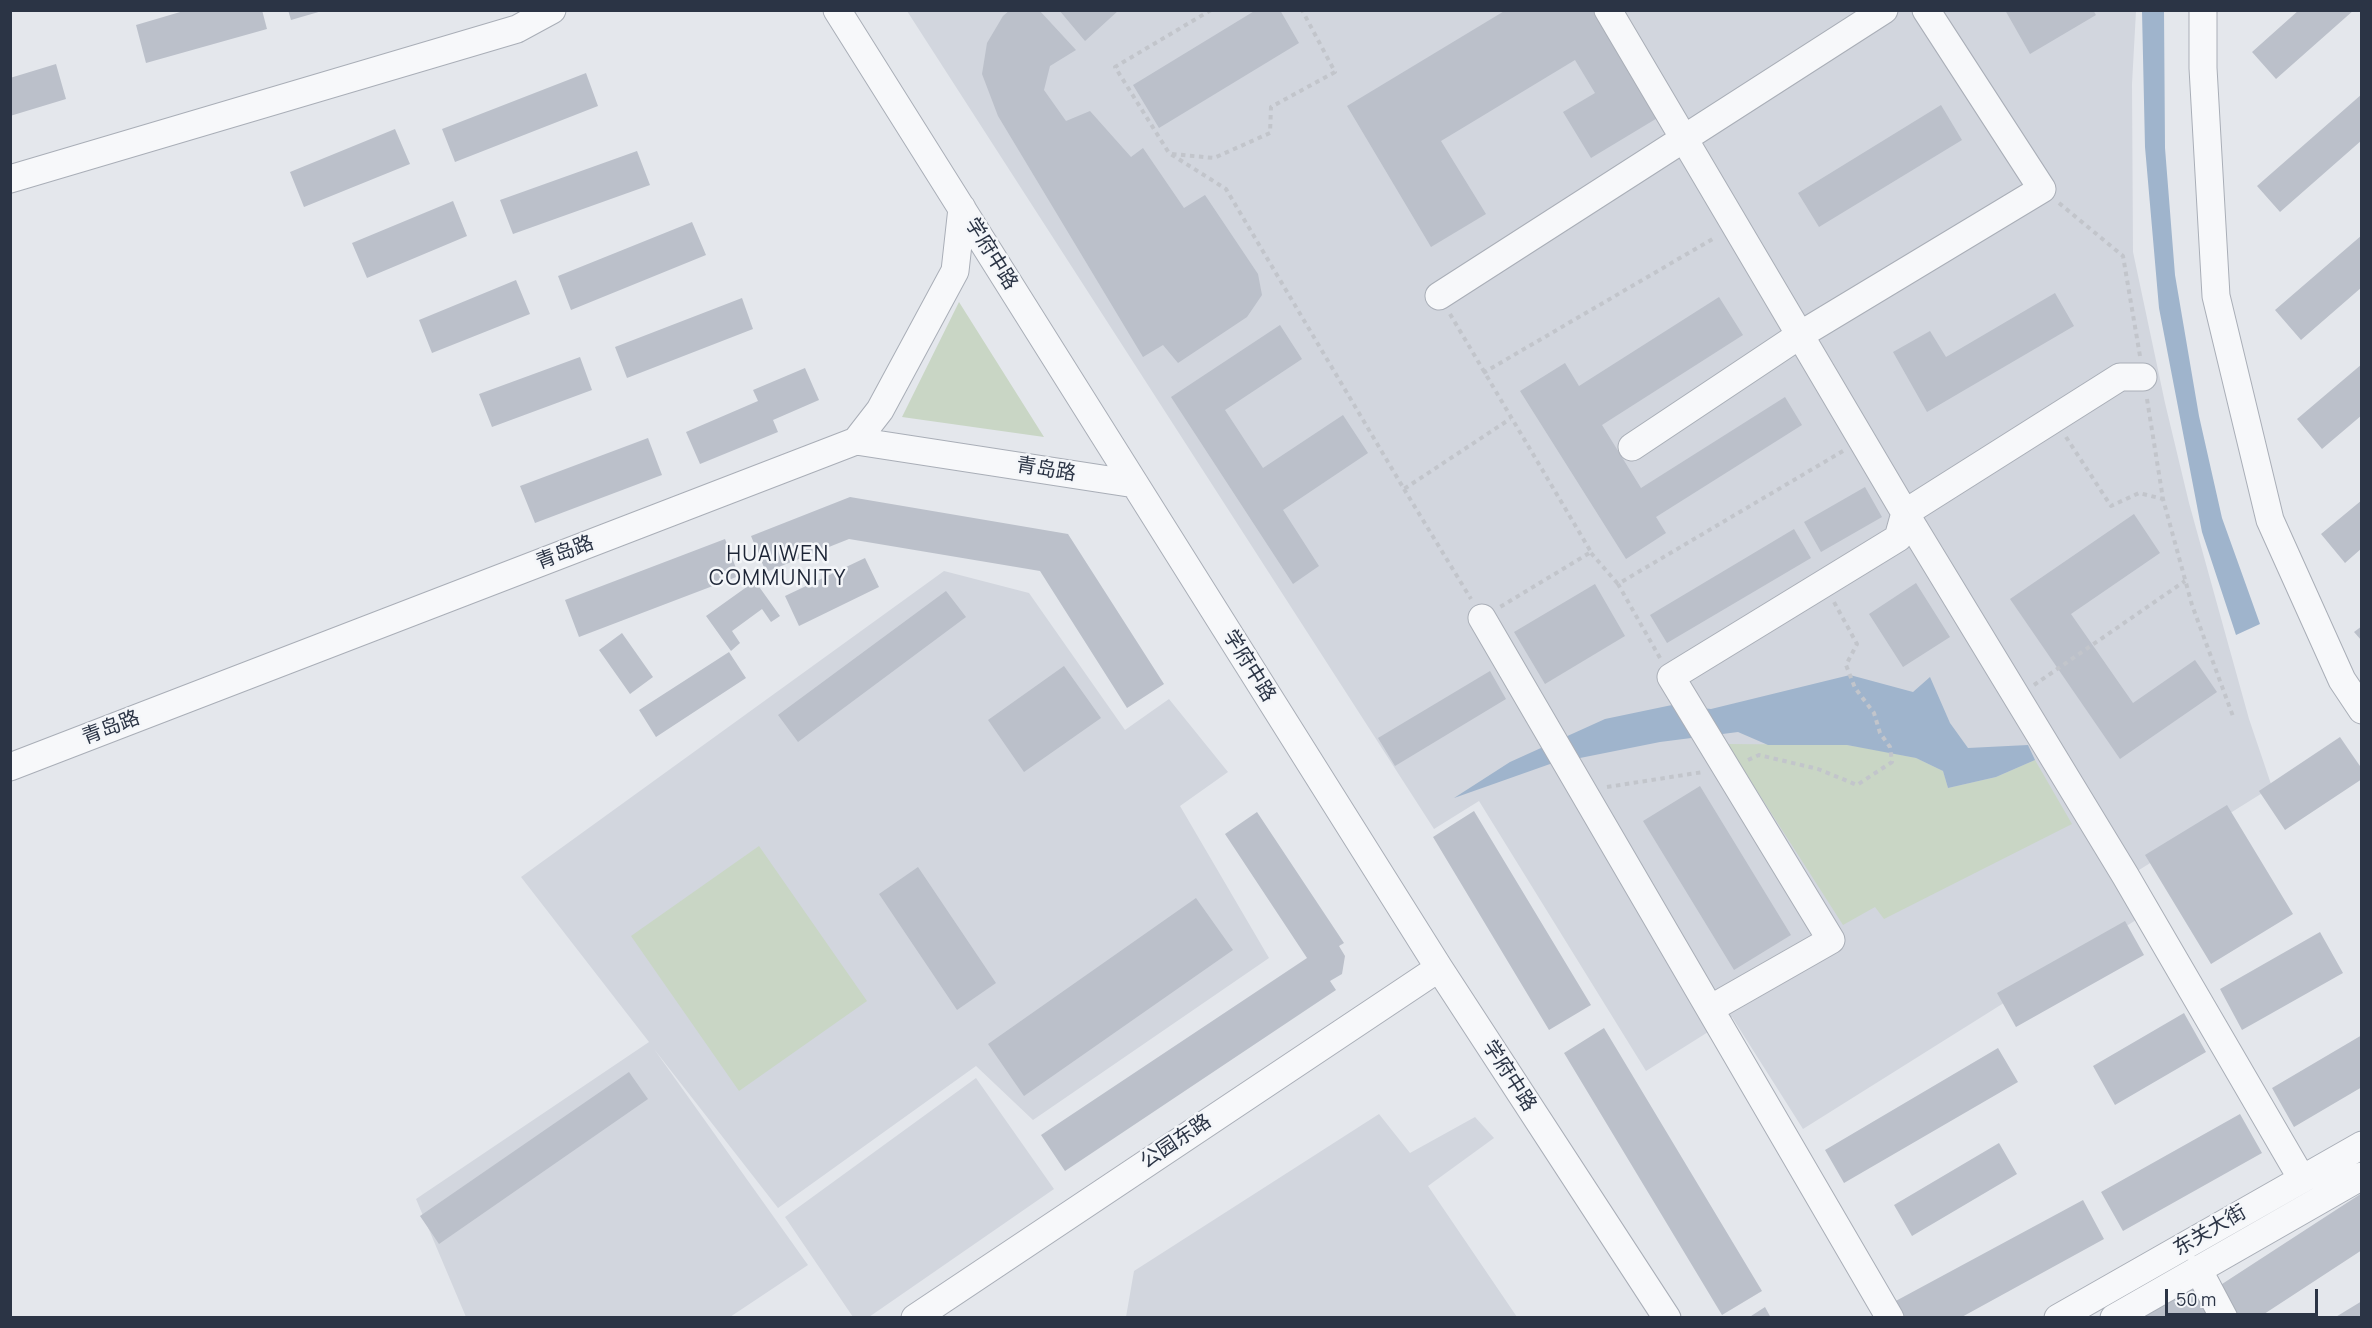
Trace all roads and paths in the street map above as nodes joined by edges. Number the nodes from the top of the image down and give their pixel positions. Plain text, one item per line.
1 (552, 10) edge
2 (837, 10) edge
3 (1211, 10) edge
4 (1302, 10) edge
5 (1608, 10) edge
6 (1884, 10) edge
7 (1926, 10) edge
8 (2203, 10) edge
9 (1684, 139) junction
10 (1169, 153) junction
11 (10, 179) edge
12 (2042, 189) junction
13 (962, 208) junction
14 (1735, 225) junction
15 (1439, 296) joint
16 (1800, 335) junction
17 (1483, 373) junction
18 (2143, 377) junction
19 (2054, 418) junction
20 (1510, 419) junction
21 (1862, 440) junction
22 (856, 441) junction
23 (1632, 447) dead end
24 (1135, 484) junction
25 (1404, 489) junction
26 (2163, 499) junction
27 (1905, 513) junction
28 (1591, 552) junction
29 (2185, 581) junction
30 (1824, 583) junction
31 (1618, 584) junction
32 (1482, 618) junction
33 (1671, 677) junction
34 (2017, 697) junction
35 (2361, 710) edge
36 (2234, 719) dead end
37 (10, 767) edge
38 (1726, 768) junction
39 (1583, 791) junction
40 (1439, 968) junction
41 (1710, 1009) junction
42 (2361, 1145) edge
43 (2361, 1176) edge
44 (2302, 1179) junction
45 (2198, 1269) junction
46 (915, 1317) edge
47 (1667, 1317) edge
48 (1890, 1317) edge
49 (2058, 1317) edge
50 (2114, 1317) edge
51 (2224, 1317) edge

1 - 11 street
2 - 13 street, 学府中路
3 - 10 path
4 - 10 path
5 - 9 street
6 - 9 street
7 - 12 street
8 - 35 street
9 - 14 street
9 - 15 street
10 - 25 path
12 - 16 street
12 - 18 path
13 - 22 street
13 - 24 street, 学府中路
14 - 16 street
14 - 17 path
15 - 17 path
16 - 21 street
16 - 23 street
17 - 20 path
18 - 19 street
18 - 26 path
19 - 26 path
19 - 27 street
20 - 25 path
20 - 28 path
21 - 27 street
21 - 31 path
22 - 24 street, 青岛路
22 - 37 street, 青岛路
24 - 40 street, 学府中路
25 - 32 path
26 - 29 path
27 - 30 street
27 - 34 street
28 - 31 path
28 - 32 path
29 - 34 path
29 - 36 path
30 - 33 street
30 - 38 path
31 - 33 path
32 - 39 street
33 - 38 street
34 - 44 street
38 - 39 path
38 - 41 street
39 - 41 street
40 - 46 street, 公园东路
40 - 47 street, 学府中路
41 - 48 street
42 - 44 street, 东关大街
43 - 45 street, 东关大街
44 - 49 street, 东关大街
45 - 50 street, 东关大街
45 - 51 street

